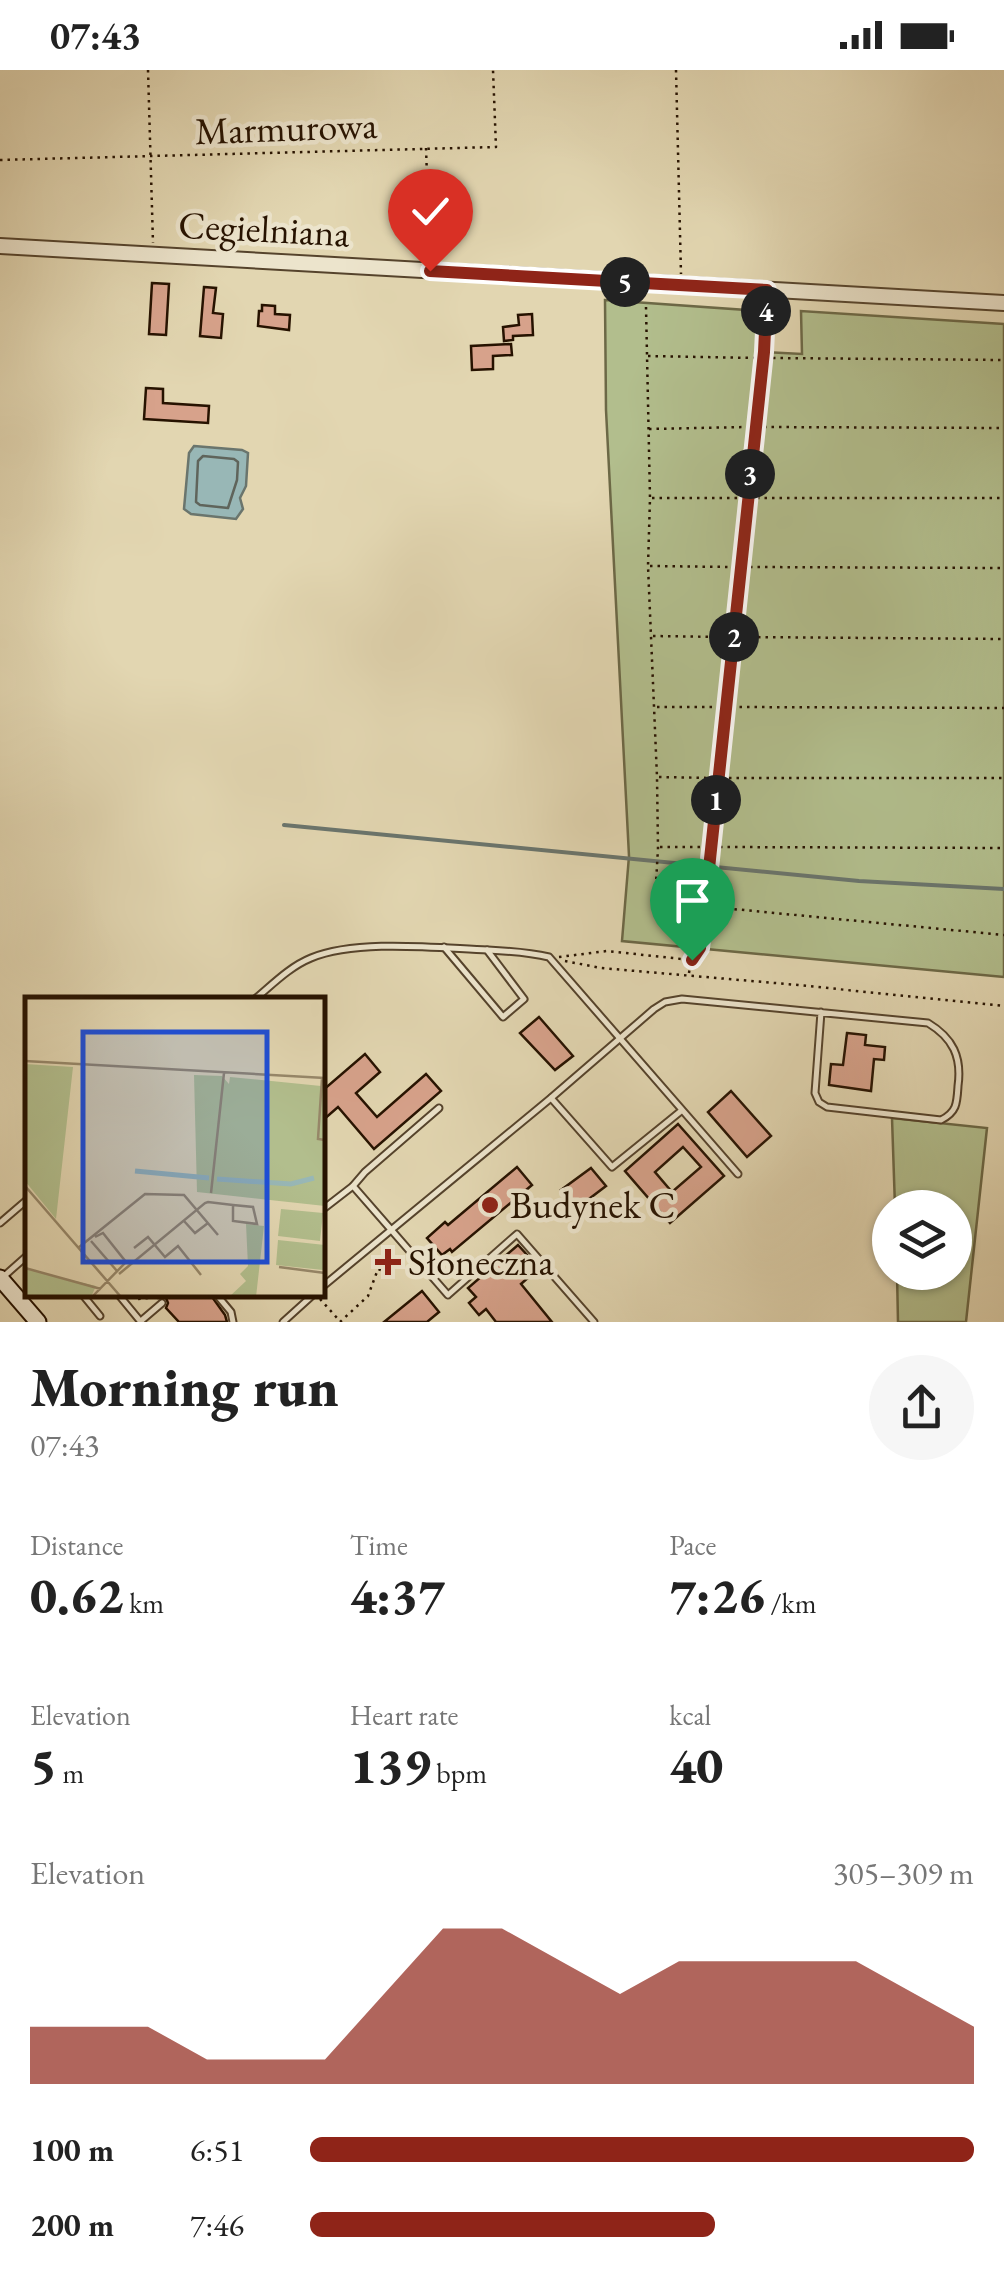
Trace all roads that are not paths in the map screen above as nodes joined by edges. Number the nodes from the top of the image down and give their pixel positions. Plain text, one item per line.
1 (0, 246) edge
2 (767, 290) junction
3 (1004, 303) edge
4 (444, 947) junction
5 (700, 948) road end
6 (487, 950) junction
7 (258, 997) edge
8 (821, 1012) junction
9 (618, 1038) junction
10 (551, 1098) junction
11 (439, 1108) dead end
12 (682, 1111) junction
13 (738, 1174) dead end
14 (352, 1186) junction
15 (25, 1204) edge
16 (325, 1208) edge
17 (0, 1224) edge
18 (392, 1229) junction
19 (25, 1258) edge
20 (0, 1279) edge
21 (325, 1285) edge
22 (84, 1297) edge
23 (120, 1297) edge
24 (219, 1297) edge
25 (312, 1297) edge
26 (162, 1303) dead end
27 (100, 1316) dead end
28 (38, 1322) edge
29 (141, 1322) edge
30 (234, 1322) edge
31 (283, 1322) edge
32 (594, 1322) edge

1 - 2 street, Cegielniana
2 - 3 street, Cegielniana
2 - 5 lane
4 - 6 lane
4 - 6 lane
4 - 7 lane
6 - 9 lane
8 - 8 lane
8 - 9 lane
9 - 10 lane
9 - 12 lane
10 - 12 lane
10 - 18 lane
11 - 14 lane
12 - 13 lane
14 - 16 lane
14 - 18 lane
15 - 17 lane
18 - 21 lane
18 - 32 lane
19 - 20 lane
20 - 28 main road
22 - 27 lane
23 - 29 lane
24 - 30 lane
25 - 31 lane
26 - 29 lane

